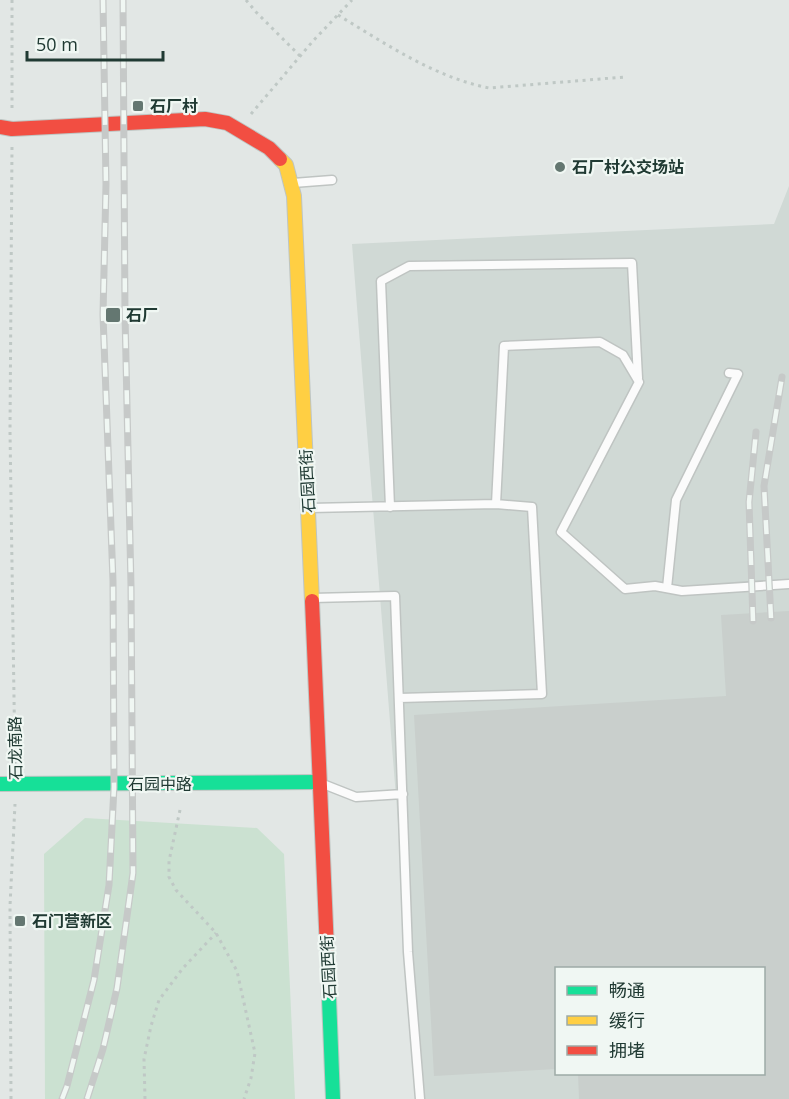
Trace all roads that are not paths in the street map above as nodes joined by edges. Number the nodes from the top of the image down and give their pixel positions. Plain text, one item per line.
1 (6, 128) edge
2 (332, 180) dead end
3 (291, 183) junction
4 (729, 373) dead end
5 (639, 382) junction
6 (496, 504) junction
7 (390, 507) junction
8 (308, 508) junction
9 (789, 584) edge
10 (667, 588) junction
11 (312, 598) junction
12 (399, 698) junction
13 (319, 782) junction
14 (0, 784) edge
15 (402, 794) junction
16 (333, 1099) edge
17 (420, 1099) edge

1 - 3 street, 石园西街
2 - 3 lane
3 - 8 street, 石园西街
4 - 10 lane
5 - 6 lane
5 - 7 lane
5 - 10 lane
6 - 7 lane
6 - 12 lane
7 - 8 lane
8 - 11 street, 石园西街
9 - 10 lane
11 - 12 lane
11 - 13 street, 石园西街
12 - 15 lane
13 - 14 street, 石园中路
13 - 15 lane
13 - 16 street, 石园西街
15 - 17 lane

